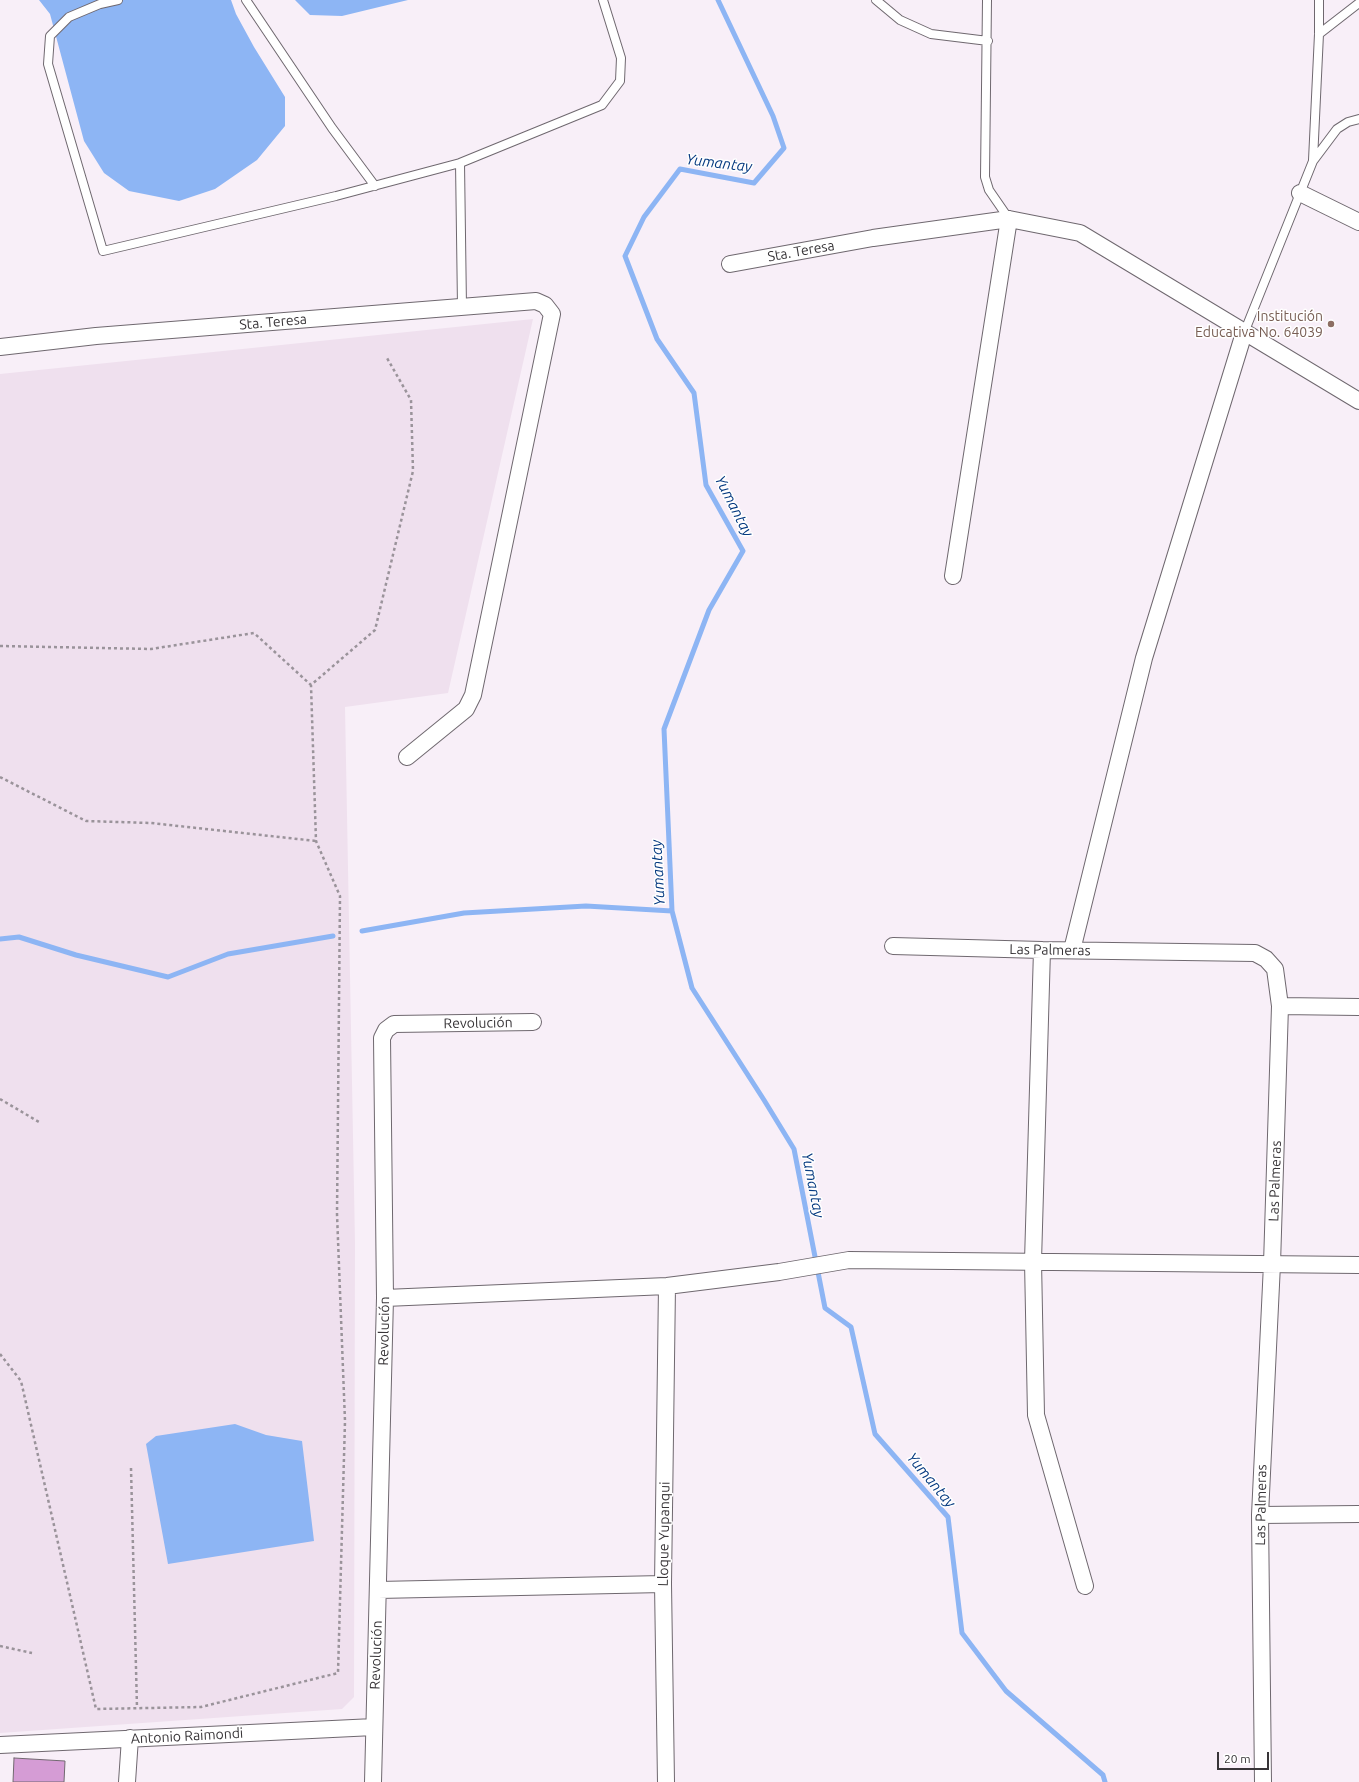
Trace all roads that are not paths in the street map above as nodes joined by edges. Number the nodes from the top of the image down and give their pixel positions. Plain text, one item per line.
1 (118, 0) edge
2 (246, 0) edge
3 (603, 0) edge
4 (876, 0) edge
5 (987, 0) edge
6 (1318, 0) edge
7 (1359, 2) edge
8 (1319, 34) junction
9 (988, 41) junction
10 (1359, 119) edge
11 (1313, 161) junction
12 (460, 163) junction
13 (375, 186) junction
14 (1300, 193) junction
15 (1009, 219) junction
16 (1359, 222) edge
17 (730, 264) dead end
18 (462, 307) junction
19 (1244, 332) junction
20 (0, 346) edge
21 (1359, 401) edge
22 (954, 576) dead end
23 (406, 757) dead end
24 (893, 946) dead end
25 (1042, 950) junction
26 (1072, 950) junction
27 (1280, 1006) junction
28 (1359, 1007) edge
29 (533, 1022) dead end
30 (1033, 1261) junction
31 (1272, 1264) junction
32 (1359, 1265) edge
33 (667, 1286) junction
34 (385, 1298) junction
35 (1260, 1514) junction
36 (1359, 1514) edge
37 (663, 1584) junction
38 (1085, 1586) dead end
39 (378, 1590) junction
40 (374, 1728) junction
41 (130, 1738) junction
42 (0, 1745) edge
43 (0, 1749) edge
44 (127, 1782) edge
45 (373, 1782) edge
46 (666, 1782) edge
47 (1263, 1782) edge

1 - 13 lane
2 - 13 lane
3 - 12 lane
4 - 9 lane
5 - 9 lane
6 - 8 lane
7 - 8 lane
8 - 11 lane
9 - 15 lane
10 - 11 lane
11 - 14 lane
12 - 13 lane
12 - 18 lane
14 - 16 street
14 - 19 lane
15 - 17 street, Sta. Teresa
15 - 19 street, Sta. Teresa
15 - 22 street
18 - 20 street, Sta. Teresa
18 - 23 street, Sta. Teresa
19 - 21 street, Sta. Teresa
19 - 26 street
24 - 25 street, Las Palmeras
25 - 26 street, Las Palmeras
25 - 30 street
26 - 27 street, Las Palmeras
27 - 28 street
27 - 31 street, Las Palmeras
29 - 34 street, Revolución
30 - 31 street
30 - 33 street
30 - 38 street
31 - 32 street
31 - 35 street, Las Palmeras
33 - 34 street
33 - 37 street, Lloque Yupanqui
34 - 39 street, Revolución
35 - 36 street
35 - 47 street, Las Palmeras
37 - 39 street
37 - 46 street, Lloque Yupanqui
39 - 40 street, Revolución
40 - 41 street, Antonio Raimondi
40 - 45 street, Revolución
41 - 42 street, Antonio Raimondi
41 - 44 street
42 - 43 street

